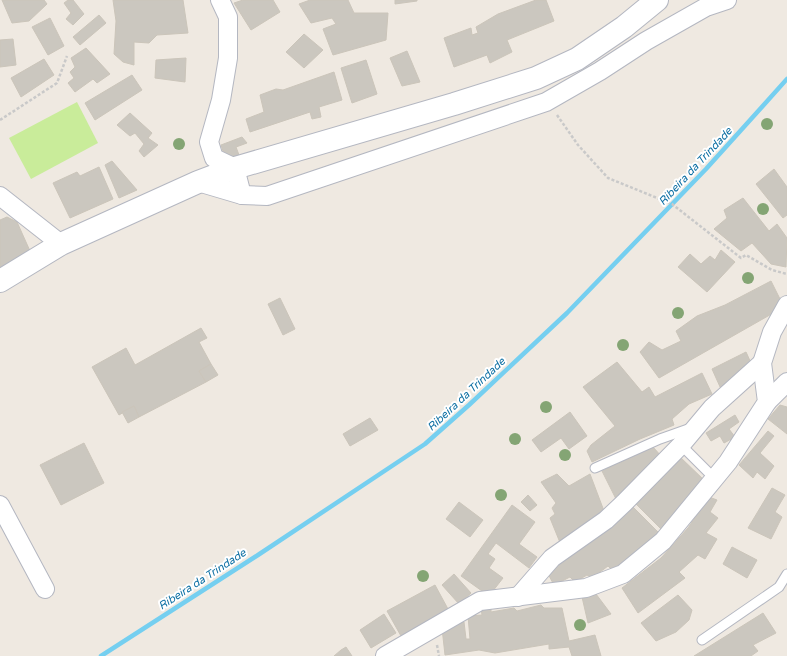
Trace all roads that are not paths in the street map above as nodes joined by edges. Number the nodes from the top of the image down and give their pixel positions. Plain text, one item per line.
1 (220, 0) edge
2 (657, 0) edge
3 (727, 0) edge
4 (234, 168) junction
5 (198, 182) junction
6 (242, 195) junction
7 (0, 196) edge
8 (61, 244) junction
9 (0, 281) edge
10 (787, 305) edge
11 (762, 363) junction
12 (787, 382) edge
13 (767, 402) junction
14 (696, 426) junction
15 (680, 445) junction
16 (595, 468) dead end
17 (714, 478) junction
18 (0, 506) edge
19 (787, 574) edge
20 (45, 590) dead end
21 (518, 597) junction
22 (702, 640) dead end
23 (385, 656) edge

1 - 4 street
2 - 4 street
3 - 6 street
4 - 5 street
4 - 6 street
5 - 6 street
5 - 8 street
7 - 8 street
8 - 9 street
10 - 11 street
11 - 13 street
11 - 14 street
12 - 13 street
13 - 17 street
14 - 15 street
14 - 16 lane
15 - 17 lane
15 - 21 street
17 - 21 street
18 - 20 street
19 - 22 lane
21 - 23 street

